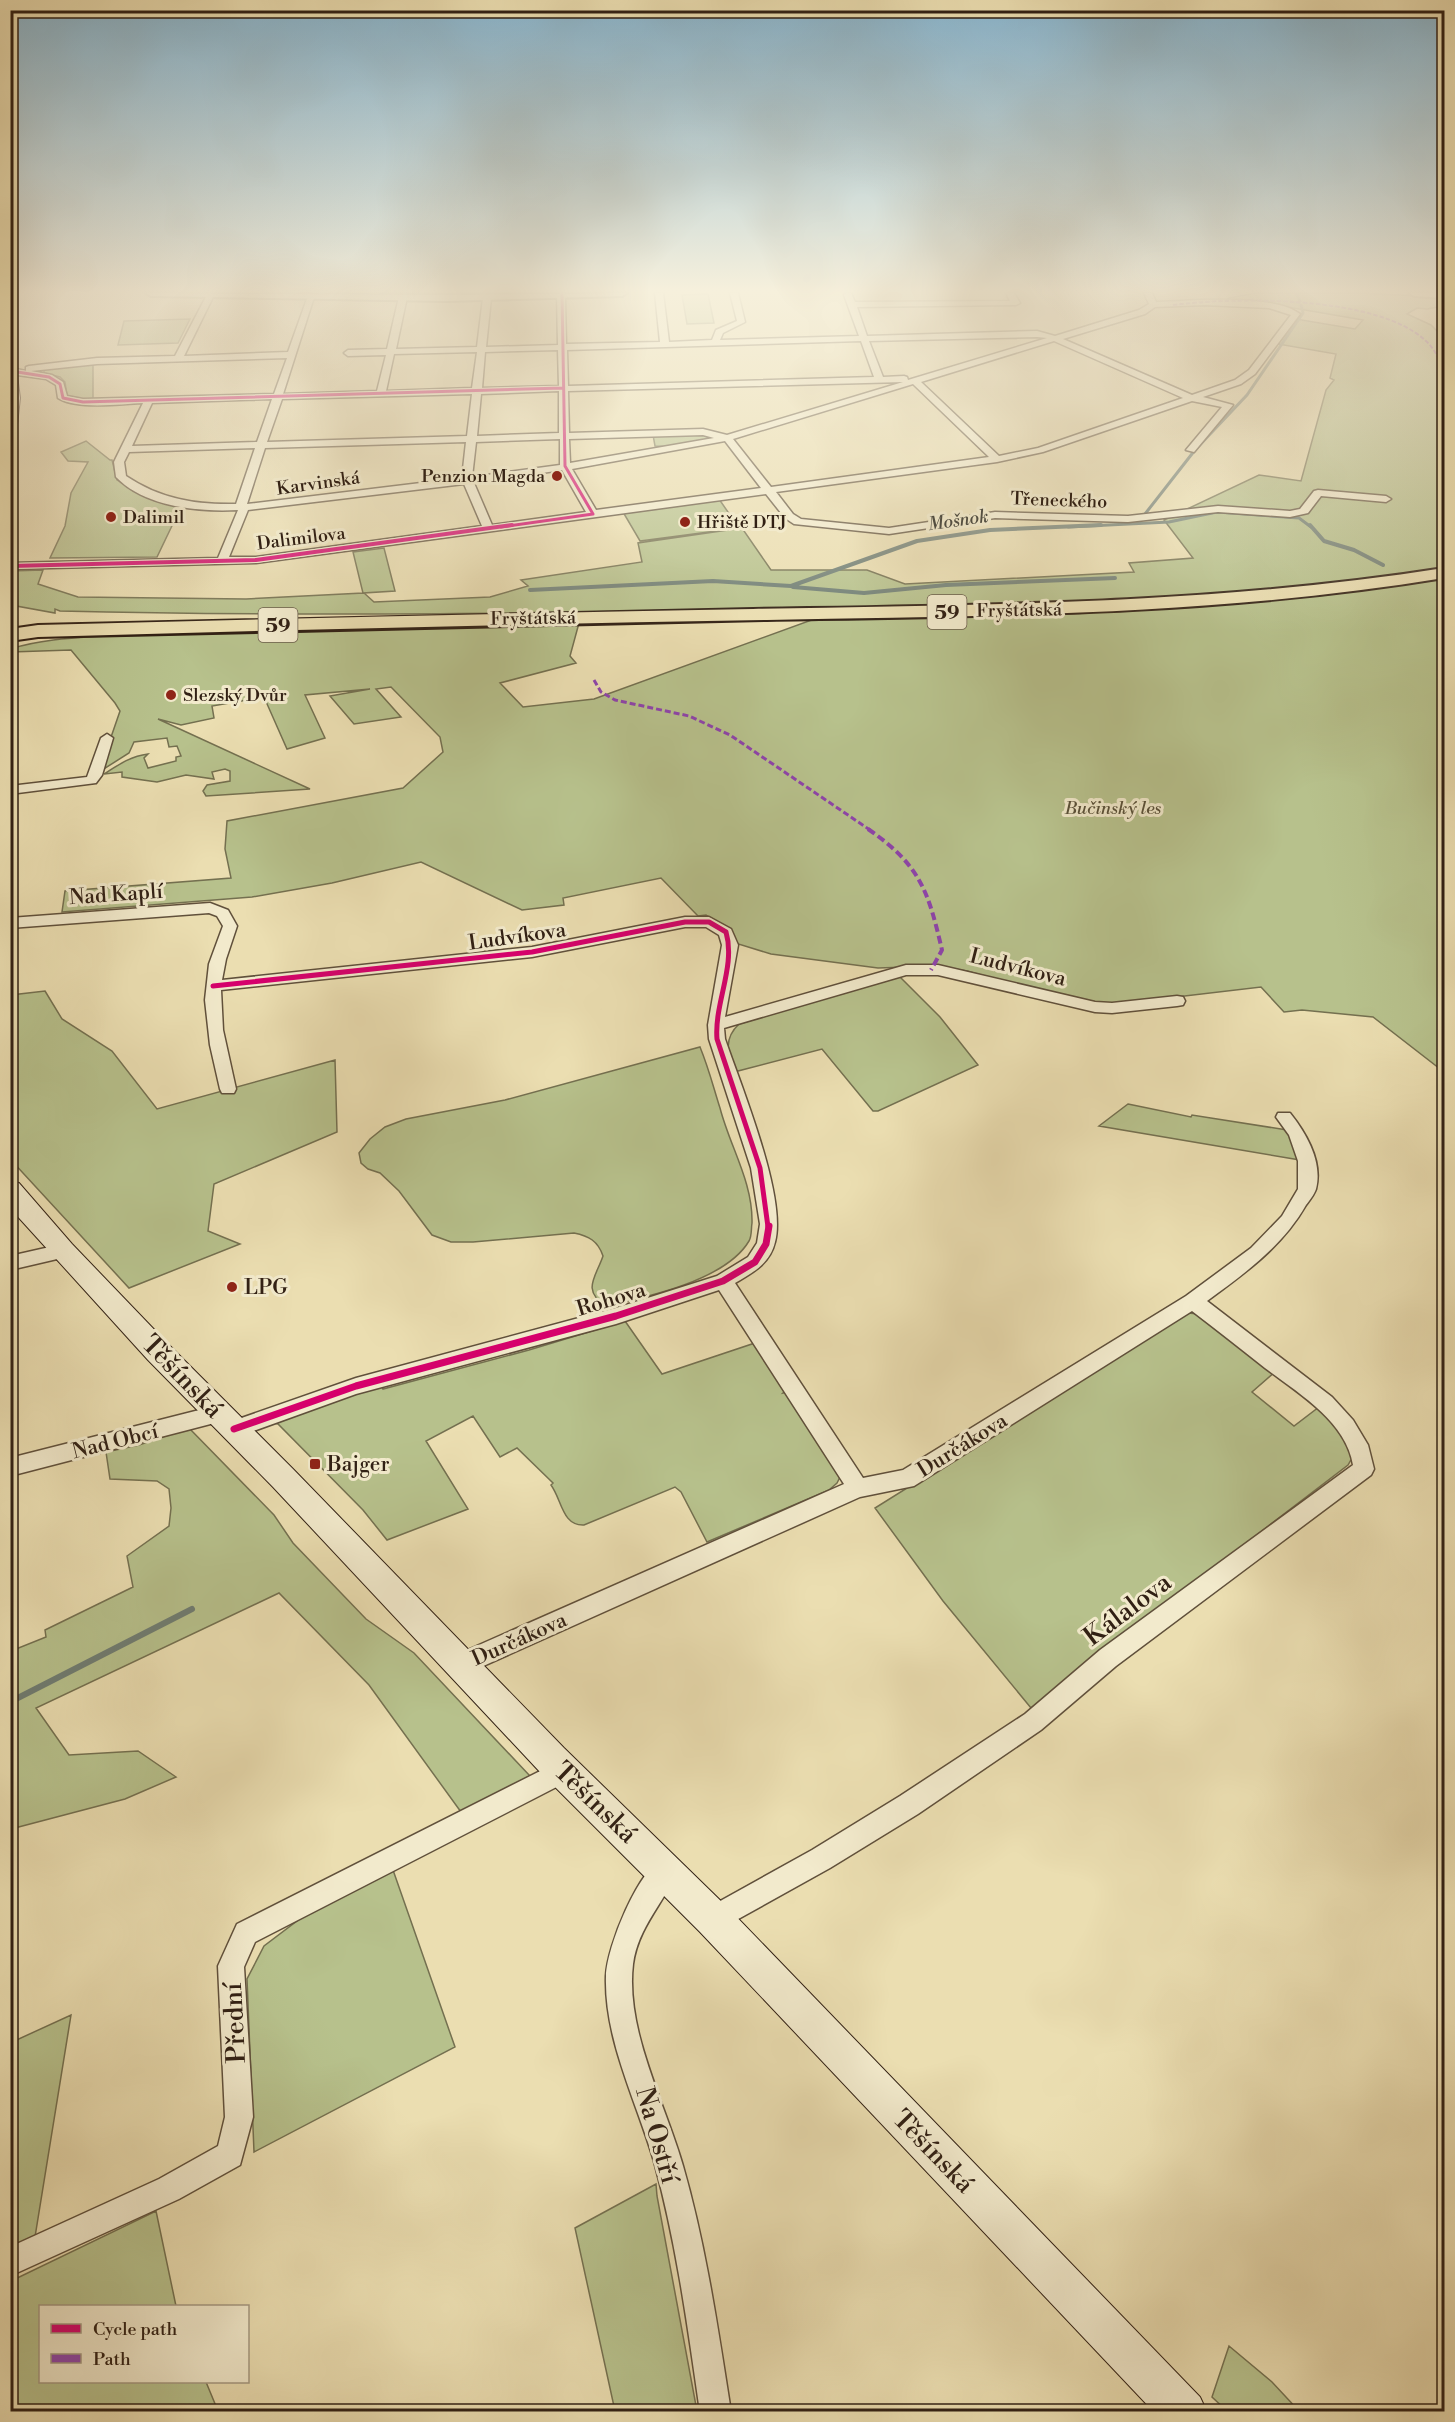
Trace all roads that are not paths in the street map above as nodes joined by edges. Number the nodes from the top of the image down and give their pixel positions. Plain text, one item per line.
1 (10, 406) edge
2 (146, 406) edge
3 (273, 406) edge
4 (473, 406) edge
5 (563, 406) edge
6 (832, 406) edge
7 (942, 406) edge
8 (1169, 406) edge
9 (1227, 406) edge
10 (10, 425) edge
11 (564, 437) junction
12 (727, 438) junction
13 (470, 440) junction
14 (260, 446) junction
15 (124, 449) junction
16 (1191, 450) dead end
17 (998, 459) junction
18 (565, 466) junction
19 (467, 479) junction
20 (768, 490) junction
21 (1386, 499) dead end
22 (242, 508) junction
23 (593, 514) junction
24 (488, 528) junction
25 (222, 562) junction
26 (10, 566) edge
27 (1444, 573) edge
28 (10, 617) edge
29 (448, 620) junction
30 (10, 635) edge
31 (107, 738) dead end
32 (10, 790) edge
33 (10, 923) edge
34 (213, 986) junction
35 (1177, 1001) dead end
36 (716, 1025) junction
37 (228, 1089) dead end
38 (1284, 1117) dead end
39 (10, 1190) edge
40 (63, 1251) junction
41 (10, 1263) edge
42 (723, 1281) junction
43 (1193, 1301) junction
44 (227, 1421) junction
45 (10, 1467) edge
46 (858, 1488) junction
47 (462, 1664) junction
48 (564, 1771) junction
49 (665, 1870) junction
50 (713, 1919) junction
51 (10, 2262) edge
52 (717, 2412) edge
53 (1185, 2412) edge

1 - 10 main road
2 - 15 street
3 - 14 street
4 - 13 street
5 - 11 street
6 - 12 street, Karvinská
7 - 17 street
8 - 17 street, Dalimilova
9 - 16 street
11 - 12 street
11 - 13 street
11 - 18 street
12 - 18 street, Karvinská
12 - 20 street, Třeneckého
13 - 14 street
13 - 19 street
14 - 15 street
14 - 22 street
15 - 22 street, Karvinská
17 - 20 street, Dalimilova
18 - 19 street, Karvinská
18 - 23 street
19 - 22 street, Karvinská
19 - 24 street
20 - 21 street, Třeneckého
20 - 23 street, Dalimilova
22 - 25 street
23 - 24 street, Dalimilova
24 - 25 street, Dalimilova
25 - 26 street, Dalimilova
27 - 29 main road, Fryštátská / 59
28 - 29 main road, Fryštátská / 59
29 - 30 main road, Fryštátská / 59
31 - 32 street
33 - 34 street, Nad Kaplí
34 - 36 street, Ludvíkova
34 - 37 street
35 - 36 street, Ludvíkova
36 - 42 street, Rohova
38 - 43 street, Durčákova
39 - 40 main road, Těšínská
40 - 41 street
40 - 44 main road, Těšínská
42 - 44 street, Rohova
42 - 46 street
43 - 46 street, Durčákova
43 - 50 street, Kálalova
44 - 45 street, Nad Obcí
44 - 47 main road, Těšínská
46 - 47 street, Durčákova
47 - 48 main road, Těšínská
48 - 49 main road, Těšínská
48 - 51 street, Přední
49 - 50 main road, Těšínská
49 - 52 street, Na Ostří
50 - 53 main road, Těšínská

